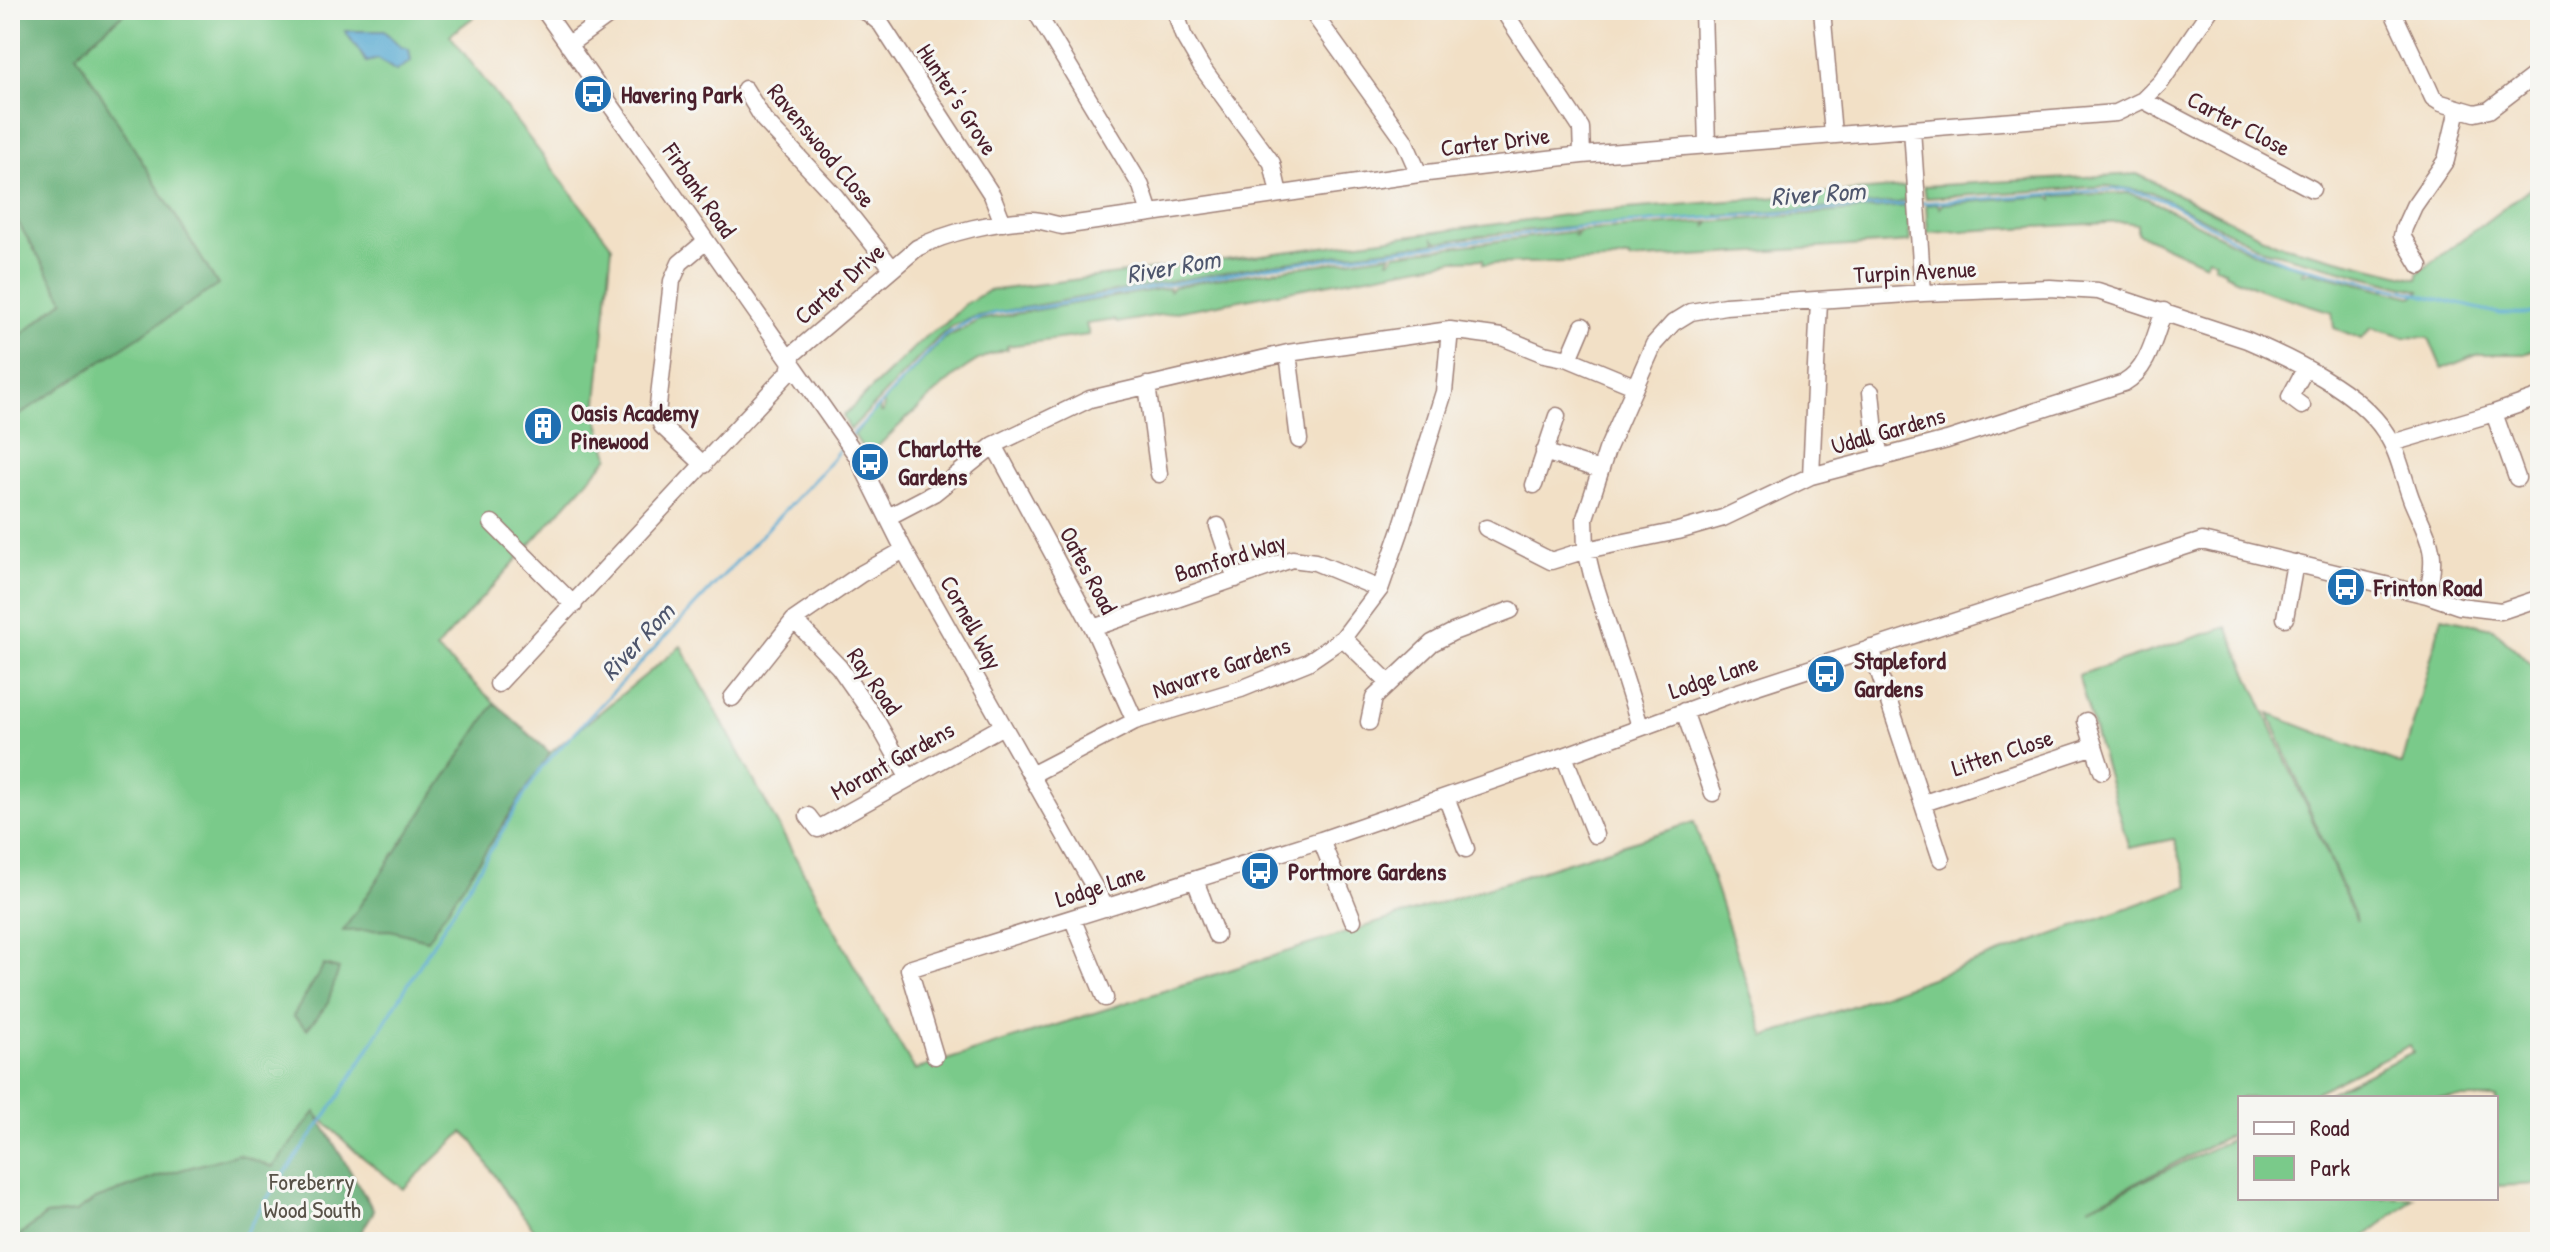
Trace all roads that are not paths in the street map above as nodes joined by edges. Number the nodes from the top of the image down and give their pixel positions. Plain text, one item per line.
1 (544, 10) edge
2 (616, 10) edge
3 (1035, 10) edge
4 (1175, 10) edge
5 (1314, 10) edge
6 (1503, 10) edge
7 (1703, 10) edge
8 (1822, 10) edge
9 (2210, 10) edge
10 (2392, 10) edge
11 (866, 11) edge
12 (568, 45) junction
13 (2540, 71) edge
14 (745, 89) dead end
15 (2143, 100) junction
16 (2458, 109) junction
17 (1912, 129) junction
18 (1833, 134) junction
19 (1707, 145) junction
20 (1582, 155) junction
21 (1419, 174) junction
22 (2312, 189) dead end
23 (1279, 194) junction
24 (1150, 213) junction
25 (1003, 223) junction
26 (706, 241) junction
27 (2420, 266) dead end
28 (892, 268) junction
29 (1923, 293) junction
30 (1819, 301) junction
31 (2164, 311) junction
32 (1583, 326) dead end
33 (1450, 330) junction
34 (1288, 353) junction
35 (1569, 359) junction
36 (791, 364) junction
37 (2305, 369) junction
38 (1147, 385) junction
39 (1634, 386) junction
40 (1871, 392) dead end
41 (2540, 397) edge
42 (2296, 401) dead end
43 (2494, 413) junction
44 (1557, 416) dead end
45 (1299, 440) dead end
46 (2392, 443) junction
47 (994, 445) junction
48 (1544, 452) junction
49 (1882, 458) junction
50 (704, 465) junction
51 (1600, 470) junction
52 (1159, 474) dead end
53 (1811, 476) junction
54 (2517, 478) dead end
55 (1534, 485) dead end
56 (888, 517) junction
57 (492, 523) dead end
58 (1218, 526) dead end
59 (1486, 528) dead end
60 (904, 550) junction
61 (1586, 550) junction
62 (2295, 563) junction
63 (1236, 579) junction
64 (1380, 589) junction
65 (2427, 595) junction
66 (2540, 598) edge
67 (574, 605) junction
68 (1511, 610) dead end
69 (2285, 618) dead end
70 (794, 620) junction
71 (1093, 628) junction
72 (1343, 638) junction
73 (1871, 648) junction
74 (1389, 683) junction
75 (498, 684) dead end
76 (732, 698) dead end
77 (1684, 711) junction
78 (1135, 721) junction
79 (2086, 721) dead end
80 (1369, 722) dead end
81 (1003, 726) junction
82 (1640, 726) junction
83 (2094, 746) junction
84 (1564, 756) junction
85 (2102, 771) dead end
86 (1031, 775) junction
87 (908, 777) junction
88 (1713, 793) dead end
89 (1446, 797) junction
90 (1924, 803) junction
91 (808, 816) dead end
92 (1595, 835) dead end
93 (1321, 840) junction
94 (1466, 849) dead end
95 (1941, 859) dead end
96 (1195, 880) junction
97 (1106, 908) junction
98 (1073, 920) junction
99 (1353, 920) dead end
100 (1216, 935) dead end
101 (1105, 998) dead end
102 (935, 1056) dead end

1 - 12 street, Firbank Road
2 - 12 street
3 - 24 street
4 - 23 street
5 - 21 street
6 - 20 street
7 - 19 street
8 - 18 street
9 - 15 street, Carter Drive
10 - 16 street
11 - 25 street, Hunter's Grove
12 - 26 street, Firbank Road
13 - 16 street
14 - 28 street, Ravenswood Close
15 - 17 street, Carter Drive
15 - 22 street, Carter Close
16 - 27 street
17 - 18 street, Carter Drive
17 - 29 street
18 - 19 street, Carter Drive
19 - 20 street, Carter Drive
20 - 21 street, Carter Drive
21 - 23 street, Carter Drive
23 - 24 street, Carter Drive
24 - 25 street, Carter Drive
25 - 28 street, Carter Drive
26 - 36 street, Firbank Road
26 - 50 street
28 - 36 street, Carter Drive
29 - 30 street, Turpin Avenue
29 - 31 street, Turpin Avenue
30 - 39 street, Turpin Avenue
30 - 53 street
31 - 37 street, Turpin Avenue
31 - 49 street, Udall Gardens
32 - 35 street
33 - 34 street
33 - 35 street
33 - 64 street, Navarre Gardens
34 - 38 street
34 - 45 street
35 - 39 street
36 - 50 street, Carter Drive
36 - 56 street, Cornell Way
37 - 42 street
37 - 46 street, Turpin Avenue
38 - 47 street
38 - 52 street
39 - 51 street, Turpin Avenue
40 - 49 street
41 - 43 street
43 - 46 street
43 - 54 street
44 - 48 street
46 - 65 street, Turpin Avenue
47 - 56 street
47 - 71 street, Oates Road
48 - 51 street
48 - 55 street
49 - 53 street, Udall Gardens
50 - 67 street, Carter Drive
51 - 61 street, Turpin Avenue
53 - 61 street, Udall Gardens
56 - 60 street, Cornell Way
57 - 67 street
58 - 63 street
59 - 61 street, Udall Gardens
60 - 70 street
60 - 81 street, Cornell Way
61 - 82 street, Turpin Avenue
62 - 65 street, Lodge Lane
62 - 69 street
62 - 73 street, Lodge Lane
63 - 64 street, Bamford Way
63 - 71 street, Bamford Way
64 - 72 street, Navarre Gardens
65 - 66 street, Lodge Lane
67 - 75 street, Carter Drive
68 - 74 street
70 - 76 street
70 - 87 street, Ray Road
71 - 78 street, Oates Road
72 - 74 street
72 - 78 street, Navarre Gardens
73 - 77 street, Lodge Lane
73 - 90 street
74 - 80 street
77 - 82 street, Lodge Lane
77 - 88 street
78 - 86 street, Navarre Gardens
79 - 83 street
81 - 86 street, Cornell Way
81 - 87 street, Morant Gardens
82 - 84 street, Lodge Lane
83 - 85 street
83 - 90 street, Litten Close
84 - 89 street, Lodge Lane
84 - 92 street
86 - 97 street, Cornell Way
87 - 91 street, Morant Gardens
89 - 93 street, Lodge Lane
89 - 94 street
90 - 95 street
93 - 96 street, Lodge Lane
93 - 99 street
96 - 97 street, Lodge Lane
96 - 100 street
97 - 98 street, Lodge Lane
98 - 101 street
98 - 102 street, Lodge Lane

